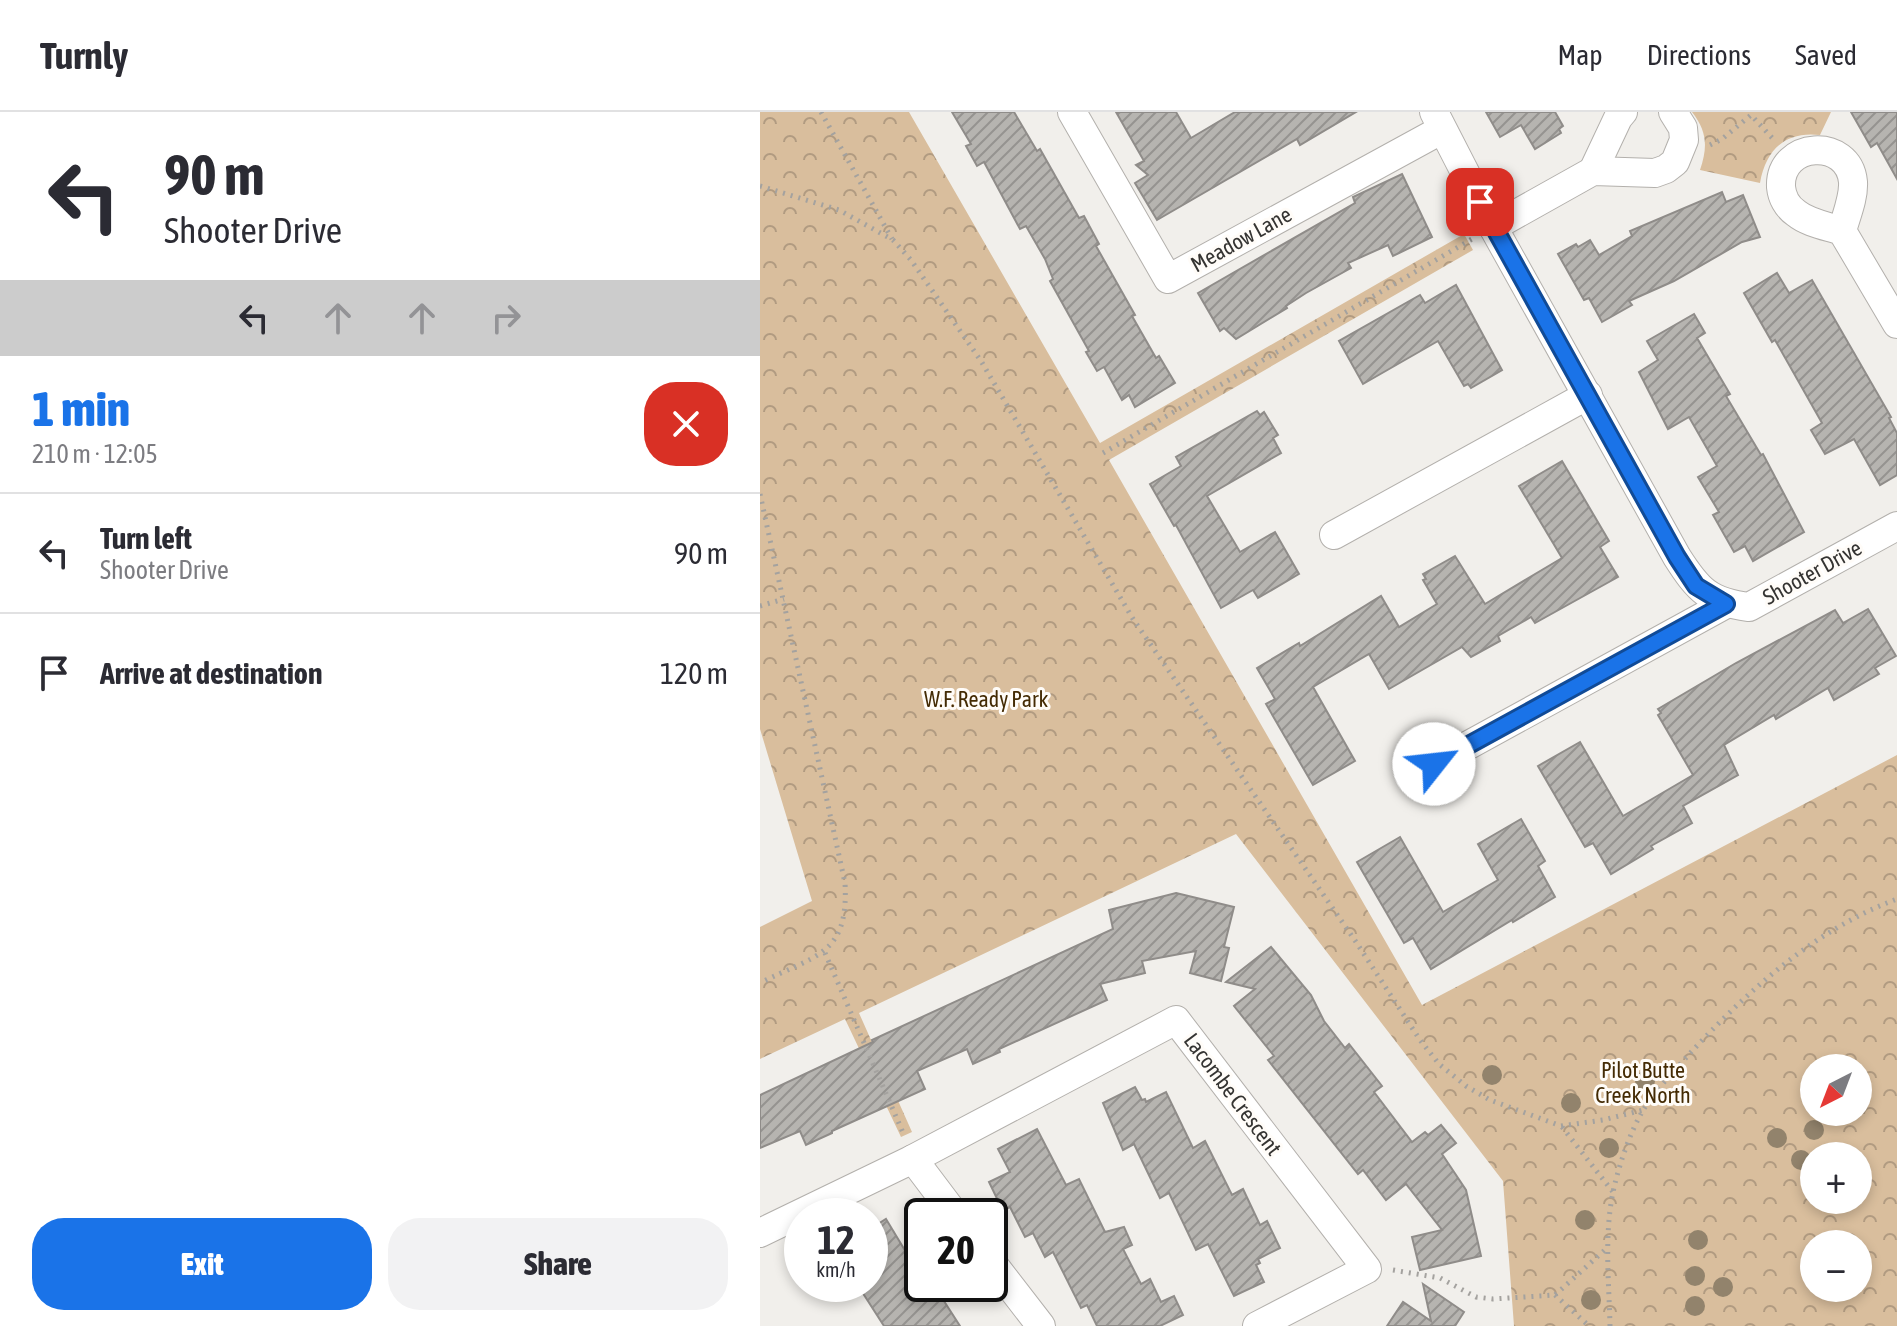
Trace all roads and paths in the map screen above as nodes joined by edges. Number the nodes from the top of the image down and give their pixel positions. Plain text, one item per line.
1 (821, 112) edge
2 (1072, 112) edge
3 (1623, 112) edge
4 (1673, 112) edge
5 (1753, 113) edge
6 (1438, 121) edge
7 (1681, 152) junction
8 (1792, 159) junction
9 (1593, 171) junction
10 (760, 186) edge
11 (1493, 227) junction
12 (1842, 231) junction
13 (893, 240) junction
14 (1897, 324) edge
15 (1588, 395) junction
16 (1103, 453) dead end
17 (760, 494) edge
18 (1897, 526) edge
19 (1334, 535) dead end
20 (784, 599) junction
21 (1726, 604) junction
22 (760, 606) edge
23 (1434, 764) dead end
24 (1897, 899) edge
25 (825, 953) junction
26 (760, 983) edge
27 (1643, 1110) junction
28 (1561, 1126) junction
29 (913, 1159) junction
30 (1613, 1192) junction
31 (942, 1198) edge
32 (760, 1233) edge
33 (1607, 1247) junction
34 (1367, 1269) junction
35 (1008, 1283) edge
36 (1555, 1295) junction
37 (1041, 1326) edge
38 (1257, 1326) edge
39 (1589, 1326) edge
40 (1610, 1326) edge

1 - 13 path
2 - 6 street, Meadow Lane
3 - 9 street
4 - 7 street
5 - 7 path
5 - 8 path
6 - 11 street
7 - 9 street
8 - 12 street
8 - 12 street
9 - 11 street
10 - 13 path
11 - 15 street
11 - 16 path
12 - 14 street
13 - 28 path
15 - 19 street
15 - 21 street
17 - 20 path
18 - 21 street, Shooter Drive
20 - 22 path
20 - 25 path
21 - 23 street
24 - 27 path
25 - 26 path
25 - 29 path
27 - 28 path
27 - 30 path
28 - 30 path
29 - 31 street
29 - 32 street
29 - 34 street, Lacombe Crescent
30 - 33 path
33 - 36 path
33 - 40 path
34 - 36 path
34 - 38 street
35 - 37 street
36 - 39 path

